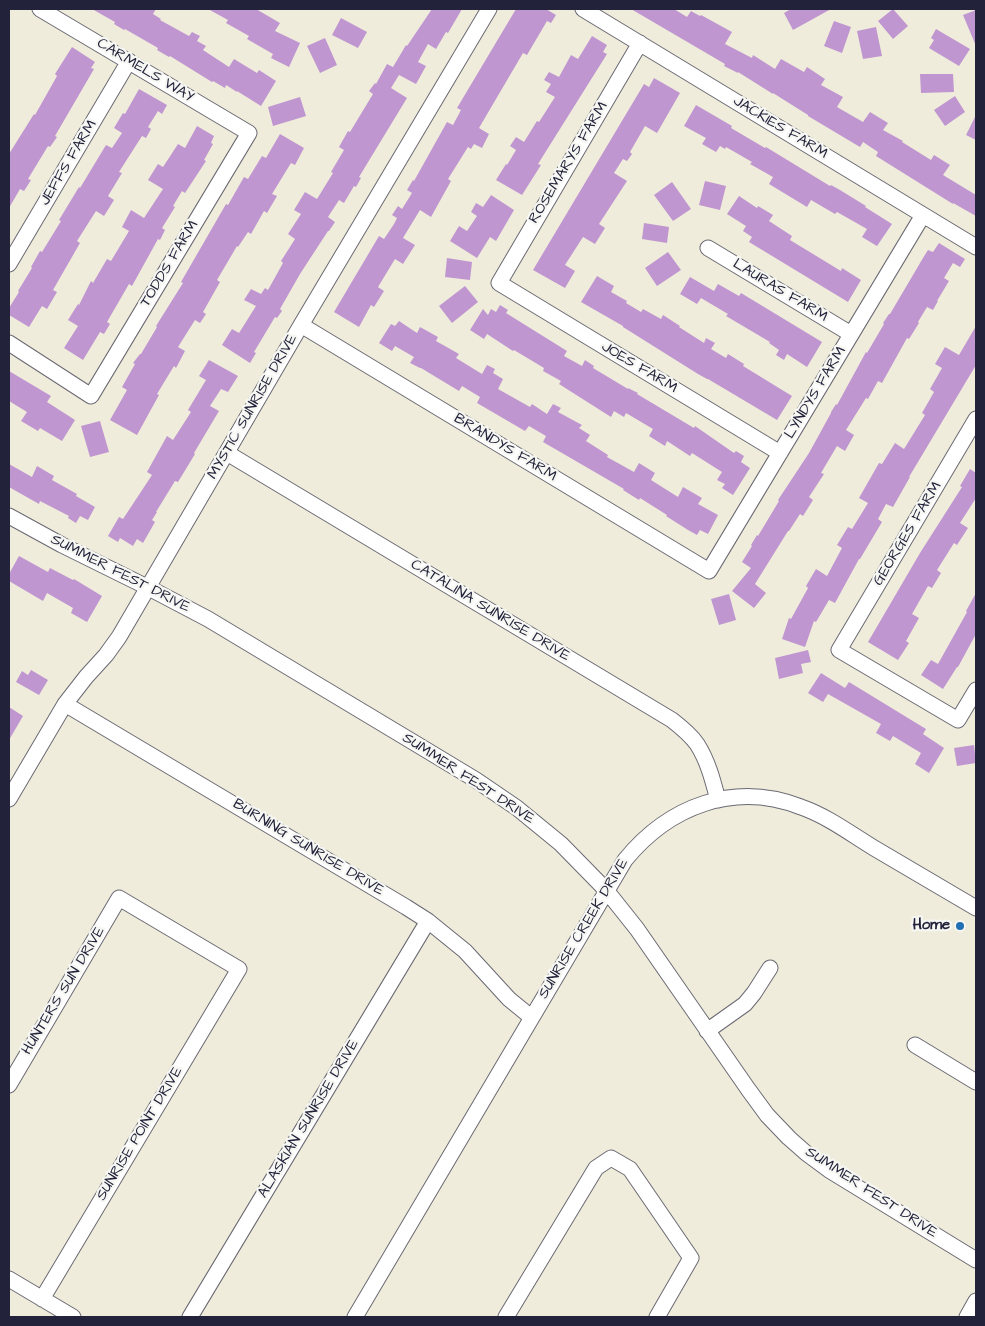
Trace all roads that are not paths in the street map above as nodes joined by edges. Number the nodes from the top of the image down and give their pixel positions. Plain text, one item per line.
1 (40, 9) edge
2 (488, 9) edge
3 (583, 9) edge
4 (640, 43) junction
5 (129, 61) junction
6 (249, 133) joint
7 (923, 215) junction
8 (976, 247) edge
9 (708, 248) dead end
10 (9, 264) edge
11 (499, 284) joint
12 (302, 325) junction
13 (851, 334) junction
14 (9, 343) edge
15 (976, 419) edge
16 (227, 453) junction
17 (780, 453) junction
18 (9, 516) edge
19 (709, 571) joint
20 (149, 588) junction
21 (976, 690) edge
22 (66, 704) junction
23 (9, 799) edge
24 (718, 800) junction
25 (606, 890) junction
26 (119, 898) joint
27 (976, 908) edge
28 (428, 922) junction
29 (770, 968) dead end
30 (532, 1017) junction
31 (707, 1031) junction
32 (915, 1045) dead end
33 (976, 1082) edge
34 (9, 1085) edge
35 (976, 1260) edge
36 (9, 1279) edge
37 (42, 1299) junction
38 (976, 1301) edge
39 (73, 1317) edge
40 (190, 1317) edge
41 (355, 1317) edge
42 (506, 1317) edge
43 (657, 1317) edge
44 (967, 1317) edge

1 - 5 street, CARMELS WAY
2 - 12 street, MYSTIC SUNRISE DRIVE
3 - 4 street, JACKIES FARM
4 - 7 street, JACKIES FARM
4 - 11 street, ROSEMARYS FARM
5 - 6 street, CARMELS WAY
5 - 10 street, JEFFS FARM
6 - 14 street, TODDS FARM
7 - 8 street, JACKIES FARM
7 - 13 street, LYNDYS FARM
9 - 13 street, LAURAS FARM
11 - 17 street, JOES FARM
12 - 16 street, MYSTIC SUNRISE DRIVE
12 - 19 street, BRANDYS FARM
13 - 17 street, LYNDYS FARM
15 - 21 street, GEORGES FARM
16 - 20 street, MYSTIC SUNRISE DRIVE
16 - 24 street, CATALINA SUNRISE DRIVE
17 - 19 street, LYNDYS FARM
18 - 20 street, SUMMER FEST DRIVE
20 - 22 street, MYSTIC SUNRISE DRIVE
20 - 25 street, SUMMER FEST DRIVE
22 - 23 street, MYSTIC SUNRISE DRIVE
22 - 28 street, BURNING SUNRISE DRIVE
24 - 25 street, SUNRISE CREEK DRIVE
24 - 27 street, SUNRISE CREEK DRIVE
25 - 30 street, SUNRISE CREEK DRIVE
25 - 31 street, SUMMER FEST DRIVE
26 - 34 street, HUNTERS SUN DRIVE
26 - 37 street, SUNRISE POINT DRIVE
28 - 30 street, BURNING SUNRISE DRIVE
28 - 40 street, ALASKIAN SUNRISE DRIVE
29 - 31 street
30 - 41 street, SUNRISE CREEK DRIVE
31 - 35 street, SUMMER FEST DRIVE
32 - 33 street
36 - 37 street
37 - 39 street
38 - 44 street
42 - 43 street

